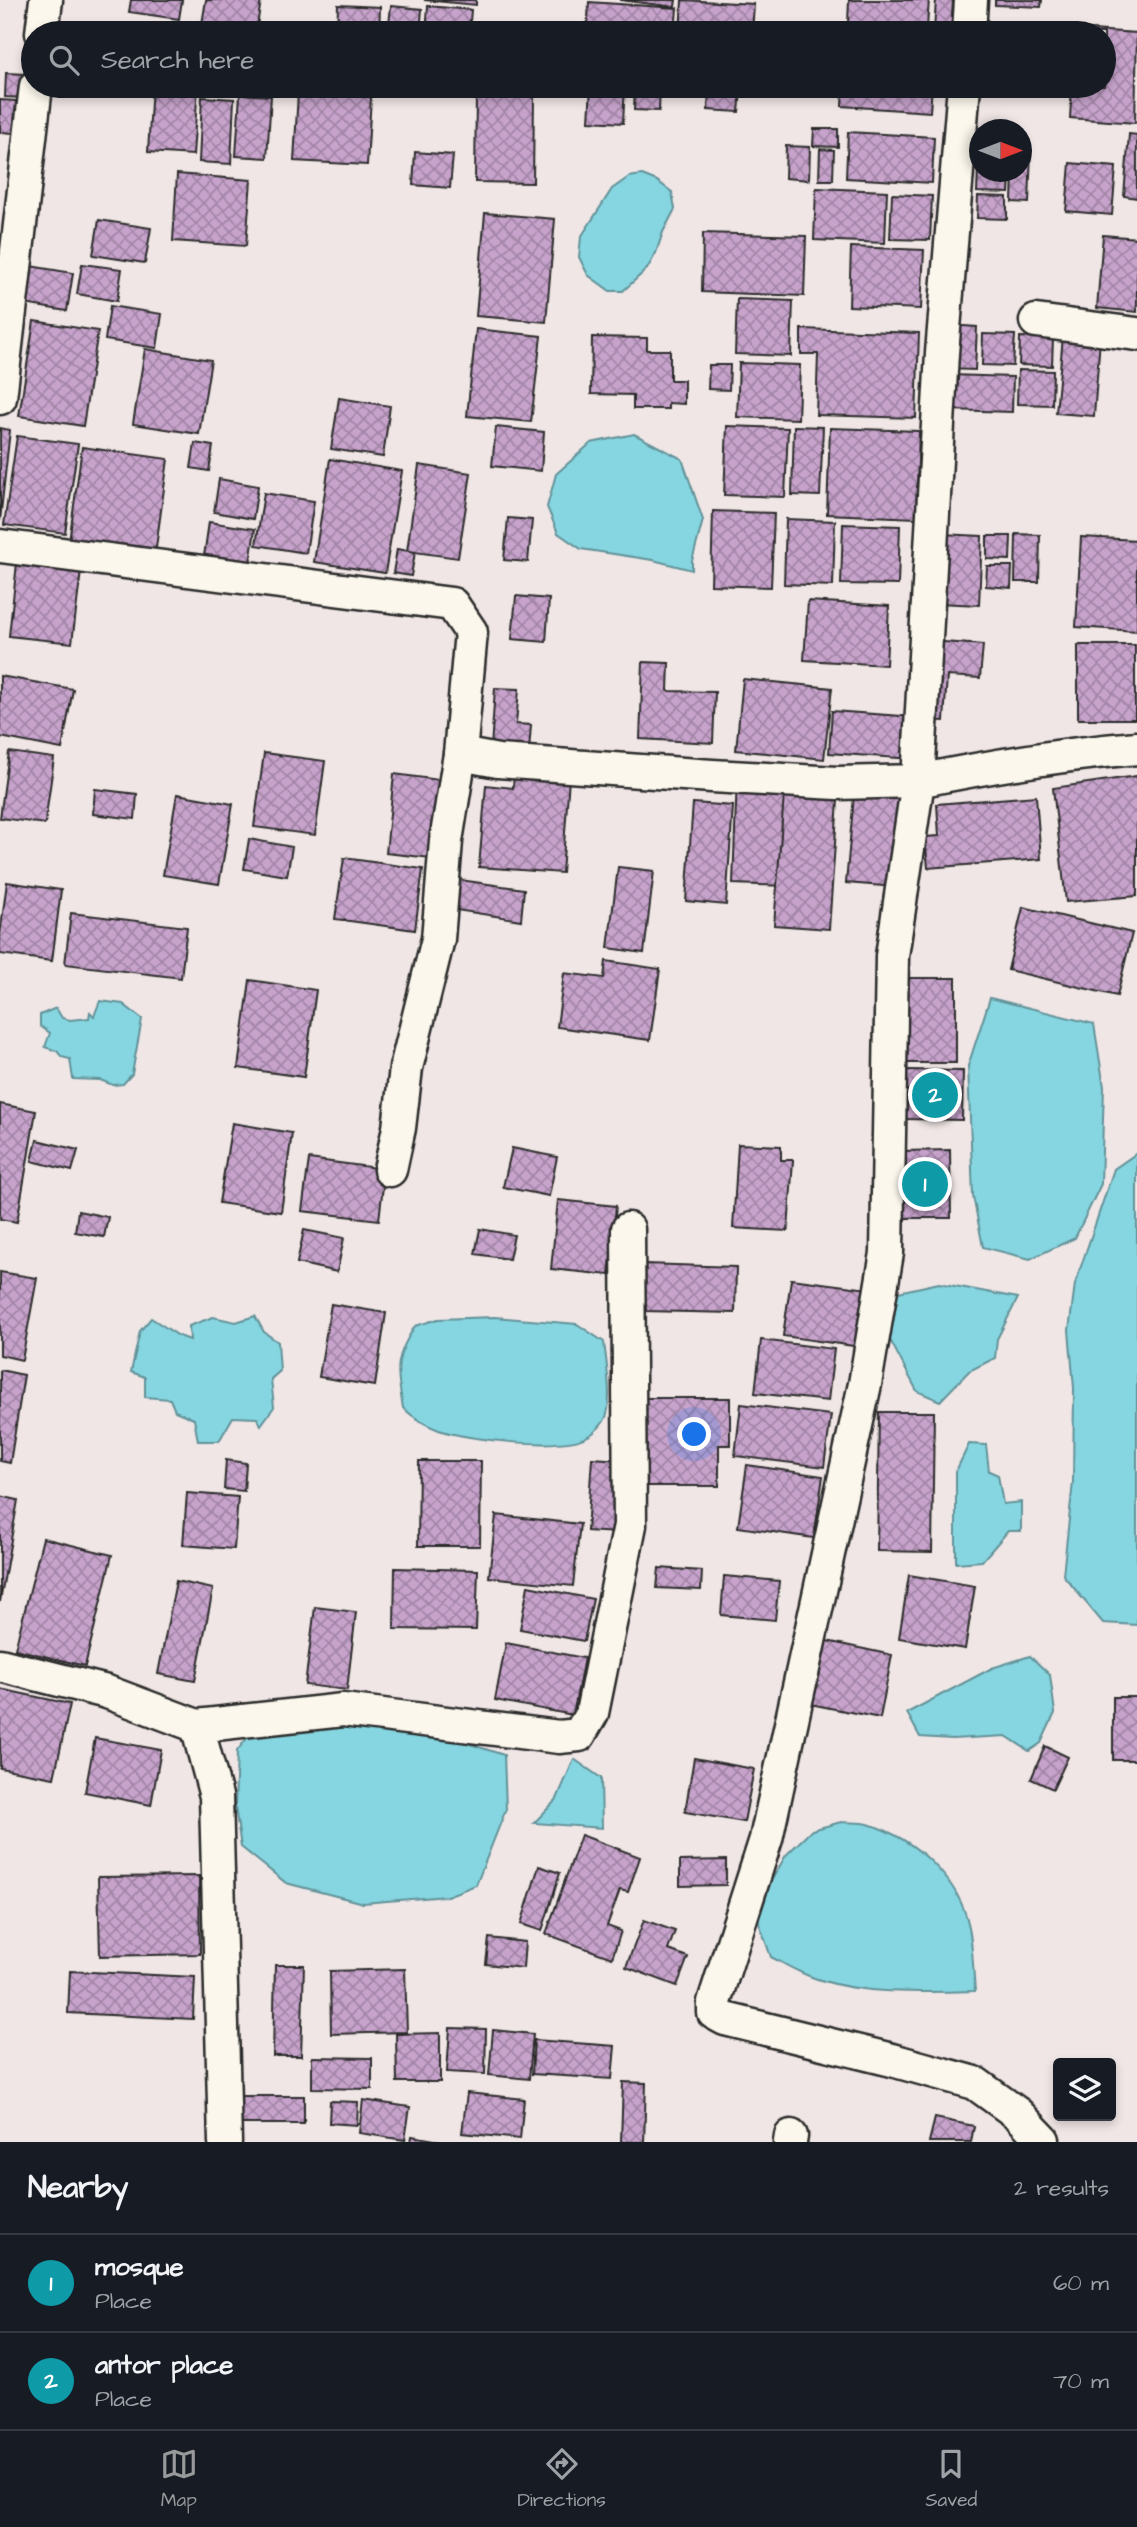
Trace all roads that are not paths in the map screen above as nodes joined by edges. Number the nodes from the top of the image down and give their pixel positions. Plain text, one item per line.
1 (46, 0) edge
2 (971, 0) edge
3 (43, 21) edge
4 (969, 21) edge
5 (35, 98) edge
6 (963, 98) edge
7 (1037, 321) dead end
8 (1137, 334) edge
9 (0, 398) edge
10 (0, 546) edge
11 (1137, 748) edge
12 (460, 754) junction
13 (918, 781) junction
14 (390, 1170) dead end
15 (628, 1229) dead end
16 (0, 1665) edge
17 (197, 1726) junction
18 (1043, 2140) dead end
19 (225, 2142) edge

1 - 3 street
2 - 4 street
5 - 9 street
6 - 13 street
7 - 8 street
10 - 12 street
11 - 13 street
12 - 13 street
12 - 14 street
13 - 18 street
15 - 17 street
16 - 17 street
17 - 19 street

